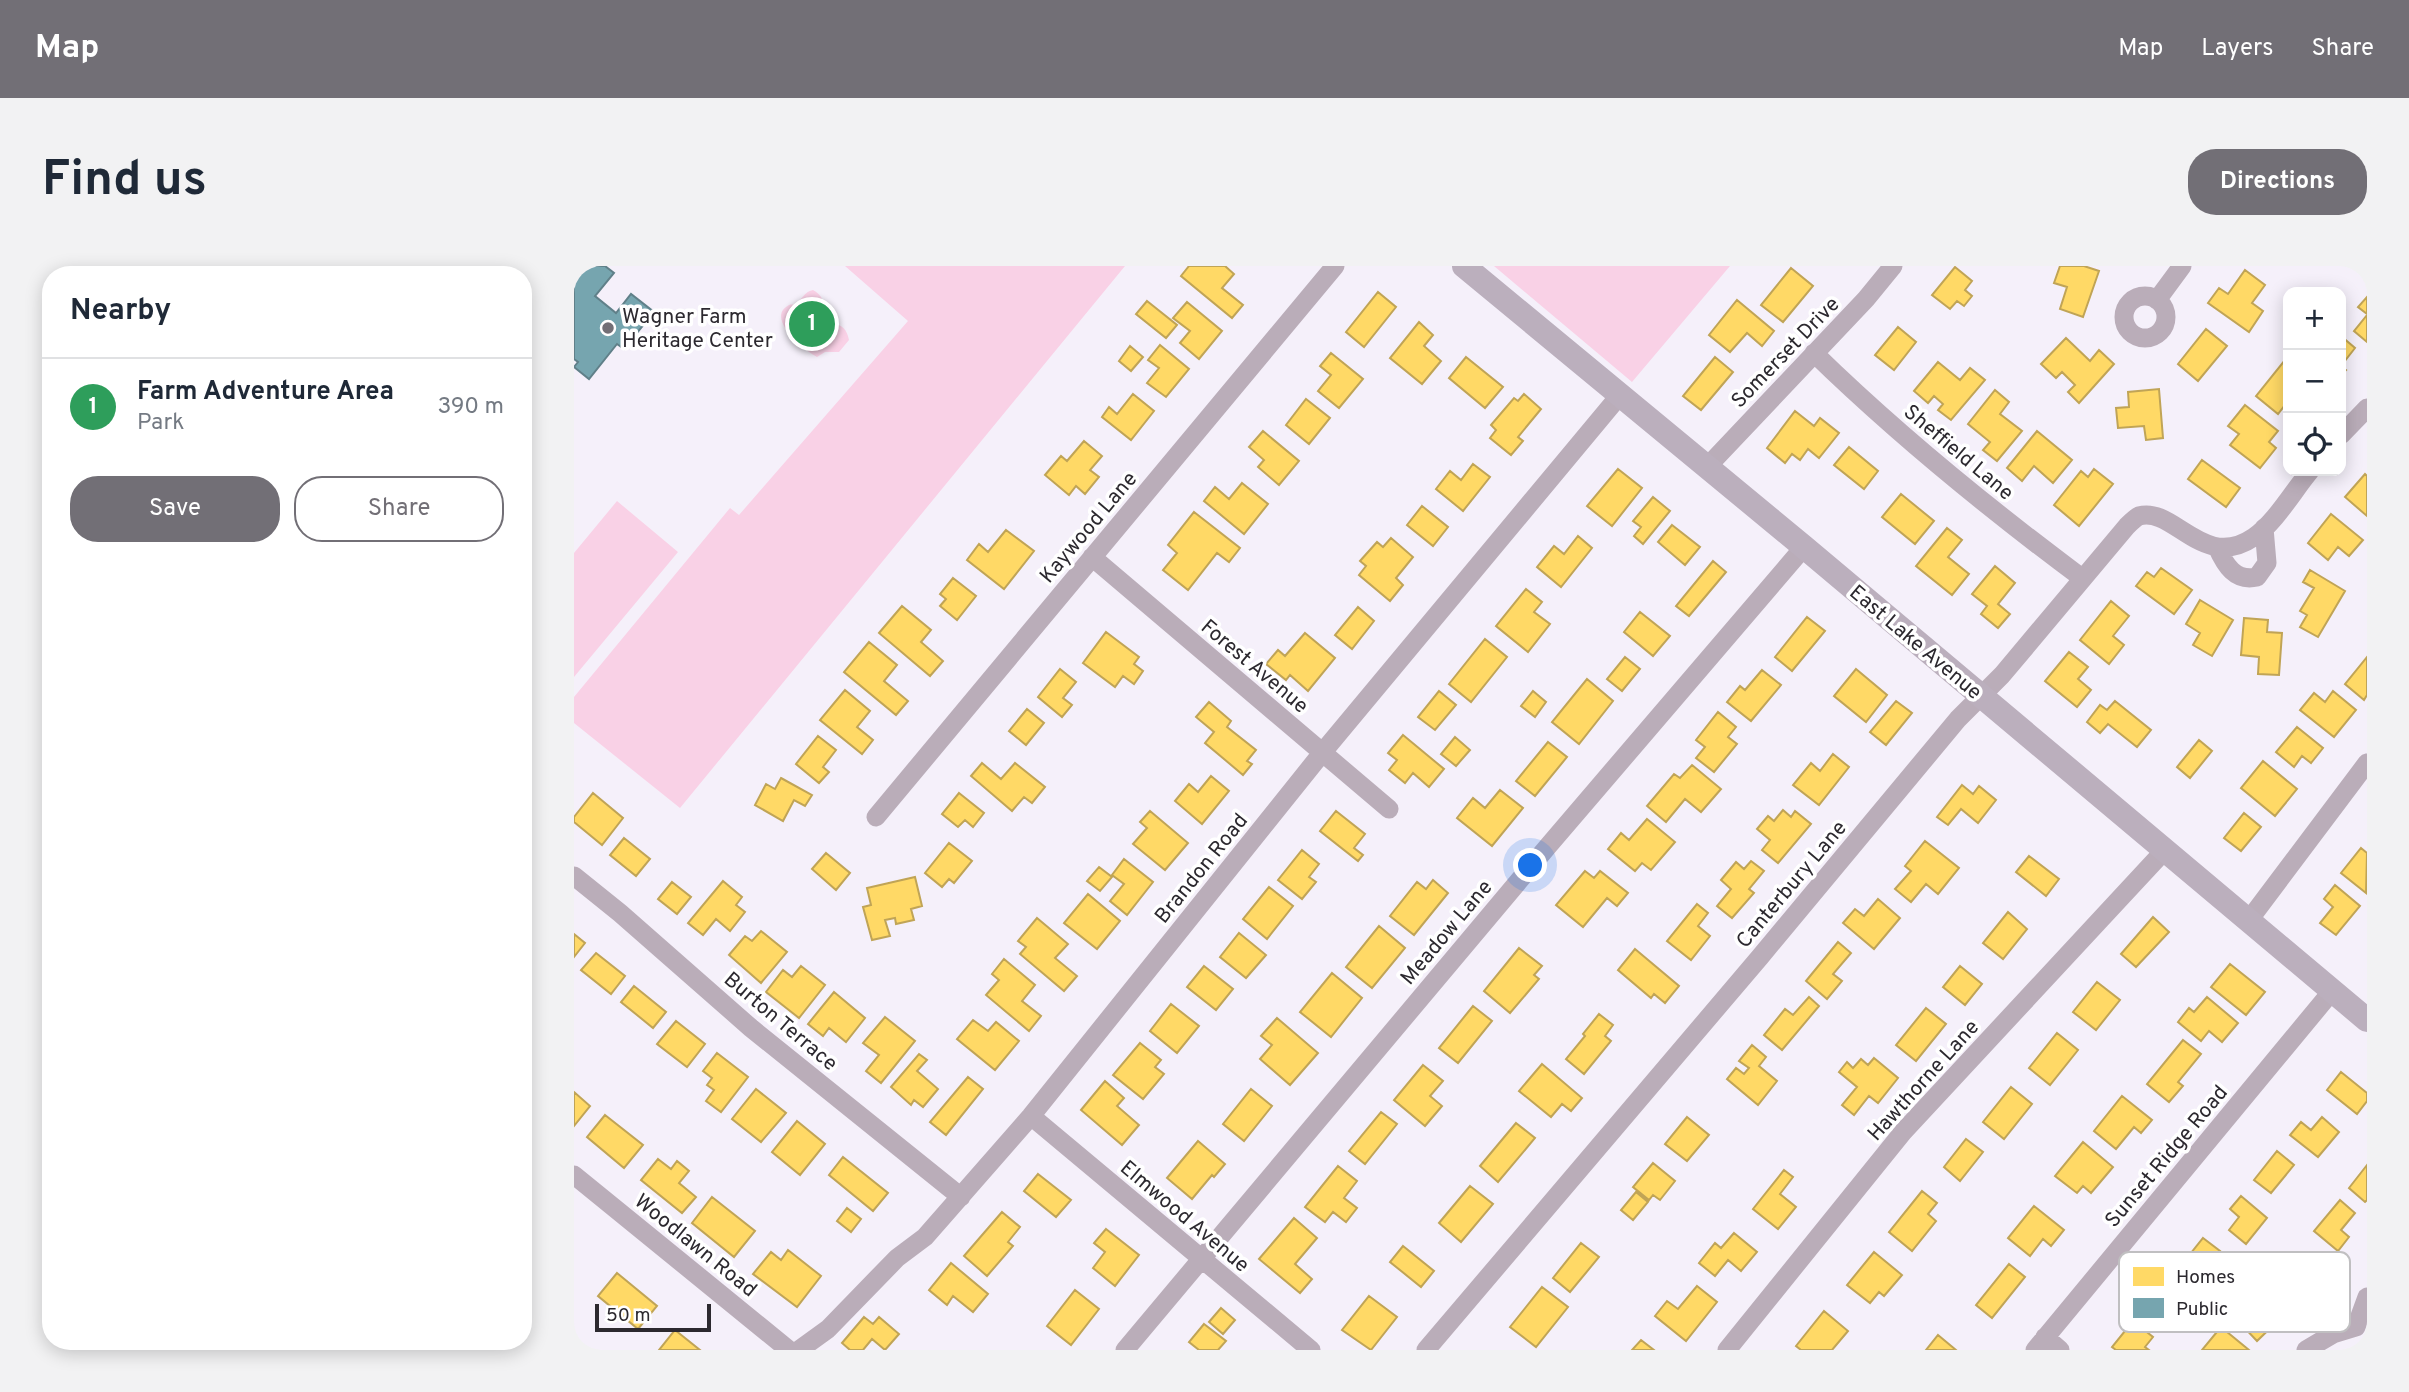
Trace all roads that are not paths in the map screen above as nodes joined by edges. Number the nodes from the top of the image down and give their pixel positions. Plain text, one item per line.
1 (1335, 266) edge
2 (1464, 266) edge
3 (1893, 266) edge
4 (2182, 266) edge
5 (2158, 300) dead end
6 (1814, 354) junction
7 (1620, 396) junction
8 (2367, 408) edge
9 (2346, 430) edge
10 (1707, 467) junction
11 (2306, 476) edge
12 (2264, 528) junction
13 (1804, 547) junction
14 (2217, 547) junction
15 (1092, 557) junction
16 (2082, 578) junction
17 (1980, 696) junction
18 (1322, 753) junction
19 (2367, 763) edge
20 (1389, 809) dead end
21 (876, 817) dead end
22 (2164, 850) junction
23 (574, 876) edge
24 (2249, 920) junction
25 (2332, 991) junction
26 (2367, 1020) edge
27 (1031, 1116) junction
28 (574, 1175) edge
29 (961, 1197) junction
30 (2122, 1252) edge
31 (2119, 1256) edge
32 (1200, 1259) junction
33 (2367, 1297) edge
34 (2361, 1328) edge
35 (2342, 1332) edge
36 (2047, 1346) edge
37 (789, 1350) edge
38 (799, 1350) edge
39 (1125, 1350) edge
40 (1311, 1350) edge
41 (1426, 1350) edge
42 (1727, 1350) edge
43 (2306, 1350) edge

1 - 15 street, Kaywood Lane
2 - 7 main road, East Lake Avenue
3 - 6 street, Somerset Drive
4 - 5 street
6 - 10 street, Somerset Drive
6 - 16 street, Sheffield Lane
7 - 10 main road, East Lake Avenue
7 - 18 street, Brandon Road
8 - 9 street
10 - 13 main road, East Lake Avenue
11 - 12 street
12 - 14 street
12 - 14 street
13 - 17 main road, East Lake Avenue
13 - 32 street, Meadow Lane
14 - 16 street, Canterbury Lane
15 - 18 street, Forest Avenue
15 - 21 street, Kaywood Lane
16 - 17 street, Canterbury Lane
17 - 22 main road, East Lake Avenue
17 - 41 street, Canterbury Lane
18 - 20 street, Forest Avenue
18 - 27 street, Brandon Road
19 - 24 street
22 - 24 main road, East Lake Avenue
22 - 42 street, Hawthorne Lane
23 - 29 street, Burton Terrace
24 - 25 main road, East Lake Avenue
25 - 26 main road, East Lake Avenue
25 - 30 street, Sunset Ridge Road
27 - 29 street, Brandon Road
27 - 32 street, Elmwood Avenue
28 - 37 street, Woodlawn Road
29 - 38 street, Brandon Road
31 - 36 street, Sunset Ridge Road
32 - 39 street, Meadow Lane
32 - 40 street, Elmwood Avenue
33 - 34 street
35 - 43 street

